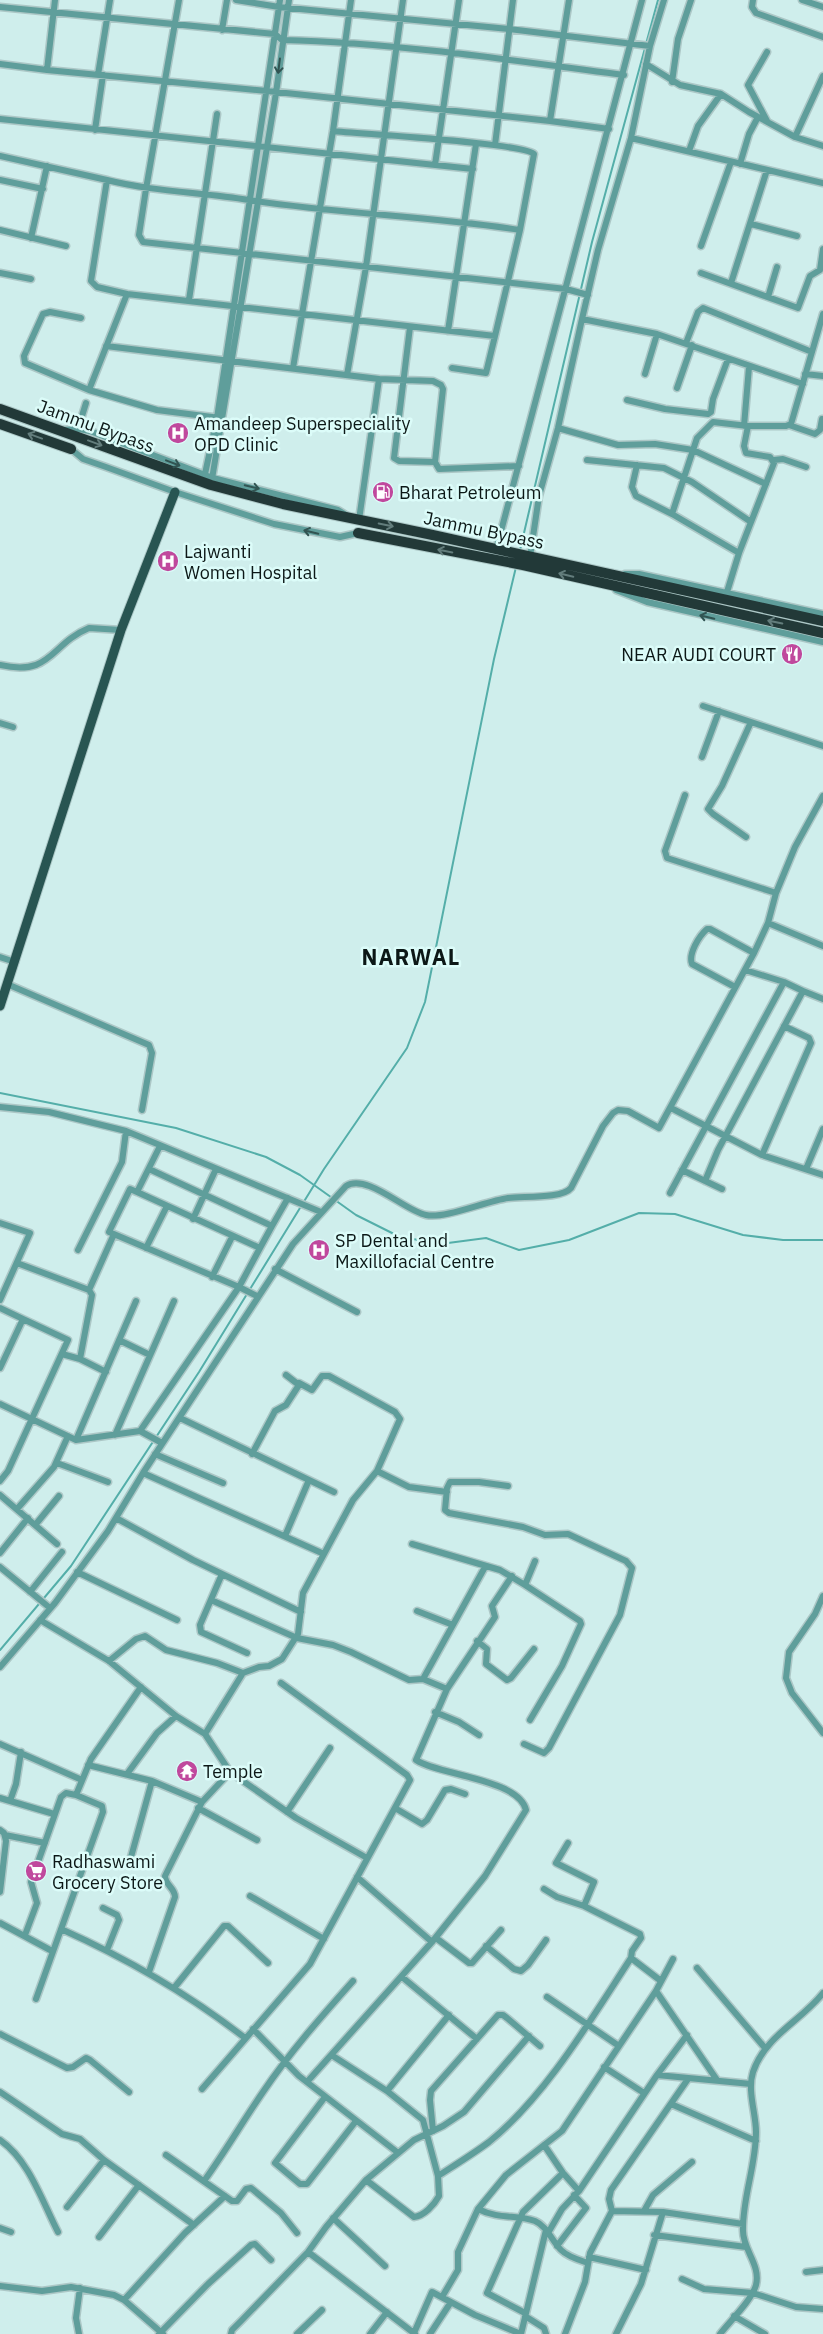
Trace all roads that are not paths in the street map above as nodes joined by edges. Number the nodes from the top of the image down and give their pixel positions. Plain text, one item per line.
1 (55, 0) edge
2 (110, 0) edge
3 (179, 0) edge
4 (227, 0) edge
5 (236, 0) edge
6 (351, 0) edge
7 (403, 0) edge
8 (459, 0) edge
9 (513, 0) edge
10 (569, 0) edge
11 (642, 0) edge
12 (664, 0) edge
13 (692, 0) edge
14 (753, 0) edge
15 (802, 0) edge
16 (280, 3) edge
17 (289, 3) edge
18 (0, 7) edge
19 (823, 7) edge
20 (54, 13) junction
21 (350, 13) junction
22 (108, 18) junction
23 (400, 18) junction
24 (173, 25) junction
25 (455, 25) junction
26 (509, 29) junction
27 (222, 30) junction
28 (275, 34) junction
29 (564, 36) junction
30 (823, 37) edge
31 (282, 40) junction
32 (346, 42) junction
33 (636, 44) junction
34 (649, 46) junction
35 (396, 47) junction
36 (766, 52) dead end
37 (451, 54) junction
38 (505, 59) junction
39 (0, 64) edge
40 (646, 64) junction
41 (559, 66) junction
42 (47, 70) junction
43 (101, 75) junction
44 (624, 75) junction
45 (823, 76) edge
46 (165, 80) junction
47 (672, 82) junction
48 (267, 90) junction
49 (276, 93) junction
50 (721, 94) junction
51 (338, 100) junction
52 (389, 104) junction
53 (442, 110) junction
54 (217, 114) dead end
55 (499, 116) junction
56 (758, 117) junction
57 (0, 120) edge
58 (550, 121) junction
59 (768, 121) junction
60 (608, 129) junction
61 (96, 130) junction
62 (333, 131) junction
63 (157, 136) junction
64 (384, 136) junction
65 (795, 136) junction
66 (631, 138) junction
67 (439, 139) junction
68 (213, 143) junction
69 (476, 144) junction
70 (495, 145) junction
71 (823, 146) edge
72 (262, 148) junction
73 (689, 151) junction
74 (329, 155) junction
75 (0, 156) edge
76 (381, 160) junction
77 (731, 162) junction
78 (740, 164) junction
79 (435, 165) junction
80 (47, 166) junction
81 (473, 169) junction
82 (767, 170) junction
83 (0, 180) edge
84 (107, 180) junction
85 (823, 183) edge
86 (43, 189) junction
87 (146, 189) junction
88 (205, 196) junction
89 (254, 201) junction
90 (320, 208) junction
91 (373, 213) junction
92 (464, 222) junction
93 (751, 224) junction
94 (0, 230) edge
95 (520, 230) junction
96 (797, 236) dead end
97 (31, 238) junction
98 (66, 246) dead end
99 (701, 246) dead end
100 (197, 248) junction
101 (823, 250) edge
102 (245, 253) junction
103 (311, 261) junction
104 (366, 267) junction
105 (777, 267) dead end
106 (701, 272) dead end
107 (0, 273) edge
108 (456, 277) junction
109 (32, 280) dead end
110 (507, 282) junction
111 (731, 283) junction
112 (566, 288) junction
113 (126, 294) junction
114 (586, 294) junction
115 (768, 297) junction
116 (189, 300) junction
117 (238, 306) junction
118 (302, 314) junction
119 (823, 314) edge
120 (81, 318) dead end
121 (582, 319) junction
122 (356, 320) junction
123 (410, 327) junction
124 (448, 331) junction
125 (657, 334) junction
126 (495, 336) junction
127 (689, 344) junction
128 (106, 346) junction
129 (812, 352) junction
130 (728, 359) junction
131 (229, 361) junction
132 (749, 367) junction
133 (293, 368) junction
134 (452, 368) dead end
135 (644, 374) dead end
136 (806, 374) junction
137 (347, 375) junction
138 (823, 376) edge
139 (379, 379) junction
140 (403, 380) junction
141 (802, 384) junction
142 (677, 388) dead end
143 (89, 390) junction
144 (626, 400) dead end
145 (86, 403) dead end
146 (0, 409) edge
147 (219, 418) junction
148 (822, 419) edge
149 (0, 424) edge
150 (789, 425) junction
151 (746, 426) junction
152 (558, 428) junction
153 (78, 429) junction
154 (60, 430) junction
155 (71, 449) joint
156 (695, 450) junction
157 (587, 460) dead end
158 (774, 460) junction
159 (435, 462) junction
160 (637, 465) junction
161 (519, 466) junction
162 (806, 467) dead end
163 (205, 474) junction
164 (685, 478) junction
165 (212, 482) junction
166 (766, 484) junction
167 (175, 492) junction
168 (672, 514) junction
169 (355, 519) junction
170 (751, 522) junction
171 (358, 534) joint
172 (496, 553) junction
173 (739, 553) junction
174 (526, 559) junction
175 (602, 578) junction
176 (726, 592) junction
177 (823, 614) edge
178 (823, 621) edge
179 (121, 630) junction
180 (823, 633) edge
181 (823, 642) edge
182 (0, 665) edge
183 (703, 706) dead end
184 (718, 711) junction
185 (751, 722) junction
186 (0, 723) edge
187 (13, 727) dead end
188 (823, 746) edge
189 (702, 756) dead end
190 (685, 795) dead end
191 (823, 796) edge
192 (746, 837) dead end
193 (776, 893) junction
194 (768, 923) junction
195 (823, 946) edge
196 (754, 953) junction
197 (0, 957) edge
198 (15, 962) junction
199 (744, 970) junction
200 (784, 982) junction
201 (7, 984) junction
202 (735, 988) junction
203 (804, 990) junction
204 (823, 999) edge
205 (0, 1006) edge
206 (784, 1026) junction
207 (0, 1107) edge
208 (671, 1108) junction
209 (142, 1110) dead end
210 (706, 1127) junction
211 (823, 1129) edge
212 (126, 1131) junction
213 (725, 1137) junction
214 (160, 1146) junction
215 (762, 1155) junction
216 (149, 1169) junction
217 (216, 1169) junction
218 (806, 1169) junction
219 (682, 1170) junction
220 (823, 1175) edge
221 (705, 1181) junction
222 (722, 1189) dead end
223 (137, 1192) junction
224 (670, 1193) dead end
225 (204, 1195) junction
226 (288, 1198) junction
227 (167, 1206) junction
228 (321, 1212) junction
229 (193, 1219) junction
230 (0, 1223) edge
231 (272, 1226) junction
232 (114, 1234) junction
233 (232, 1237) junction
234 (146, 1248) junction
235 (260, 1248) junction
236 (78, 1250) dead end
237 (17, 1262) junction
238 (275, 1269) junction
239 (212, 1277) junction
240 (89, 1290) junction
241 (248, 1291) junction
242 (0, 1300) edge
243 (174, 1301) dead end
244 (136, 1302) dead end
245 (0, 1308) edge
246 (357, 1312) dead end
247 (23, 1319) junction
248 (119, 1340) junction
249 (62, 1354) junction
250 (150, 1355) junction
251 (80, 1360) junction
252 (0, 1368) edge
253 (106, 1372) junction
254 (286, 1374) dead end
255 (299, 1383) junction
256 (0, 1404) edge
257 (180, 1418) junction
258 (32, 1420) junction
259 (140, 1431) junction
260 (115, 1435) junction
261 (68, 1436) junction
262 (76, 1440) junction
263 (162, 1444) junction
264 (155, 1454) junction
265 (252, 1454) junction
266 (57, 1463) junction
267 (377, 1471) junction
268 (143, 1473) junction
269 (309, 1480) junction
270 (0, 1481) edge
271 (108, 1482) dead end
272 (223, 1483) dead end
273 (508, 1486) dead end
274 (334, 1492) dead end
275 (447, 1492) junction
276 (0, 1495) edge
277 (59, 1496) dead end
278 (17, 1509) junction
279 (28, 1518) junction
280 (116, 1518) junction
281 (36, 1524) junction
282 (285, 1536) junction
283 (57, 1544) dead end
284 (412, 1544) dead end
285 (62, 1552) dead end
286 (0, 1554) edge
287 (324, 1554) junction
288 (535, 1561) dead end
289 (485, 1567) junction
290 (1, 1569) edge
291 (77, 1572) junction
292 (222, 1574) junction
293 (512, 1576) junction
294 (525, 1585) junction
295 (30, 1592) junction
296 (823, 1596) edge
297 (211, 1600) junction
298 (47, 1606) junction
299 (417, 1611) dead end
300 (301, 1612) junction
301 (40, 1620) junction
302 (177, 1620) dead end
303 (453, 1625) junction
304 (297, 1638) junction
305 (478, 1641) junction
306 (534, 1649) dead end
307 (247, 1653) dead end
308 (109, 1661) junction
309 (0, 1668) edge
310 (243, 1673) junction
311 (423, 1679) junction
312 (281, 1684) dead end
313 (141, 1687) junction
314 (447, 1689) junction
315 (435, 1712) junction
316 (176, 1716) junction
317 (530, 1720) dead end
318 (823, 1733) edge
319 (205, 1734) junction
320 (479, 1735) dead end
321 (0, 1744) edge
322 (524, 1744) dead end
323 (330, 1748) dead end
324 (21, 1752) junction
325 (88, 1765) junction
326 (230, 1772) junction
327 (127, 1774) junction
328 (82, 1780) junction
329 (152, 1781) junction
330 (465, 1794) dead end
331 (76, 1795) junction
332 (0, 1798) edge
333 (10, 1801) junction
334 (200, 1805) junction
335 (395, 1808) junction
336 (287, 1812) junction
337 (54, 1814) junction
338 (2, 1833) edge
339 (257, 1840) dead end
340 (45, 1843) junction
341 (568, 1843) dead end
342 (131, 1857) dead end
343 (367, 1858) junction
344 (357, 1878) junction
345 (544, 1889) dead end
346 (0, 1892) edge
347 (250, 1896) dead end
348 (584, 1906) junction
349 (103, 1908) dead end
350 (0, 1924) edge
351 (61, 1929) junction
352 (501, 1930) dead end
353 (25, 1935) junction
354 (324, 1939) junction
355 (434, 1940) junction
356 (546, 1940) dead end
357 (486, 1946) junction
358 (107, 1950) junction
359 (52, 1951) junction
360 (631, 1958) junction
361 (674, 1959) dead end
362 (268, 1963) dead end
363 (697, 1968) dead end
364 (149, 1972) junction
365 (402, 1977) junction
366 (353, 1981) dead end
367 (661, 1981) junction
368 (174, 1988) junction
369 (656, 1991) junction
370 (823, 1993) edge
371 (547, 1997) dead end
372 (36, 1999) dead end
373 (449, 2015) junction
374 (587, 2025) junction
375 (253, 2029) junction
376 (0, 2034) edge
377 (687, 2035) junction
378 (529, 2036) junction
379 (245, 2038) junction
380 (477, 2039) junction
381 (540, 2046) dead end
382 (619, 2046) junction
383 (765, 2048) junction
384 (333, 2056) junction
385 (285, 2062) junction
386 (604, 2068) junction
387 (657, 2075) junction
388 (688, 2079) junction
389 (717, 2080) junction
390 (307, 2082) junction
391 (751, 2084) junction
392 (202, 2089) dead end
393 (387, 2091) junction
394 (0, 2092) edge
395 (129, 2092) dead end
396 (644, 2093) junction
397 (325, 2097) junction
398 (671, 2104) junction
399 (356, 2121) junction
400 (430, 2132) junction
401 (0, 2140) edge
402 (756, 2141) junction
403 (544, 2145) junction
404 (396, 2152) junction
405 (166, 2154) dead end
406 (104, 2160) junction
407 (692, 2162) dead end
408 (563, 2173) junction
409 (438, 2176) junction
410 (366, 2180) junction
411 (204, 2181) junction
412 (139, 2185) junction
413 (576, 2193) junction
414 (225, 2196) junction
415 (67, 2207) dead end
416 (478, 2210) junction
417 (612, 2212) junction
418 (644, 2212) junction
419 (663, 2212) junction
420 (333, 2218) junction
421 (519, 2218) junction
422 (743, 2224) junction
423 (194, 2225) junction
424 (0, 2228) edge
425 (11, 2232) dead end
426 (58, 2232) dead end
427 (547, 2232) junction
428 (297, 2233) dead end
429 (654, 2235) junction
430 (99, 2238) dead end
431 (558, 2246) junction
432 (746, 2247) junction
433 (308, 2252) junction
434 (271, 2260) dead end
435 (589, 2260) junction
436 (385, 2266) dead end
437 (646, 2270) junction
438 (823, 2270) edge
439 (806, 2272) dead end
440 (682, 2279) dead end
441 (0, 2286) edge
442 (80, 2288) junction
443 (753, 2292) junction
444 (442, 2297) junction
445 (124, 2300) junction
446 (451, 2302) junction
447 (322, 2310) dead end
448 (823, 2310) edge
449 (387, 2312) junction
450 (525, 2314) junction
451 (734, 2316) junction
452 (412, 2333) edge
453 (79, 2334) edge
454 (161, 2334) edge
455 (231, 2334) edge
456 (297, 2334) edge
457 (370, 2334) edge
458 (430, 2334) edge
459 (521, 2334) edge
460 (546, 2334) edge
461 (565, 2334) edge
462 (616, 2334) edge
463 (720, 2334) edge
464 (764, 2334) edge

1 - 20 street
2 - 22 street
3 - 24 street
4 - 27 street
5 - 16 street
6 - 21 street
7 - 23 street
8 - 25 street
9 - 26 street
10 - 29 street
11 - 33 street
12 - 34 street
13 - 47 street
14 - 30 street
15 - 19 street
16 - 17 street
16 - 28 street
17 - 21 street
17 - 31 street
18 - 20 street
20 - 22 street
20 - 42 street
21 - 23 street
21 - 32 street
22 - 24 street
22 - 43 street
23 - 25 street
23 - 35 street
24 - 27 street
24 - 46 street
25 - 26 street
25 - 37 street
26 - 29 street
26 - 38 street
27 - 28 street
28 - 31 street
28 - 48 street
29 - 33 street
29 - 41 street
31 - 32 street
31 -> 49 street
32 - 35 street
32 - 51 street
33 - 34 street
33 - 44 street
34 - 40 street
35 - 37 street
35 - 52 street
36 - 59 street
37 - 38 street
37 - 53 street
38 - 41 street
38 - 55 street
39 - 42 street
40 - 47 street
40 - 66 street
41 - 44 street
41 - 58 street
42 - 43 street
43 - 46 street
43 - 61 street
44 - 60 street
45 - 65 street
46 - 48 street
46 - 63 street
47 - 50 street
48 - 49 street
48 - 72 street
49 - 51 street
49 - 72 street
50 - 56 street
50 - 73 street
51 - 52 street
51 - 62 street
52 - 53 street
52 - 64 street
53 - 55 street
53 - 67 street
54 - 68 street
55 - 58 street
55 - 70 street
56 - 59 street
56 - 78 street
57 - 61 street
58 - 60 street
59 - 65 street
60 - 112 street
61 - 63 street
62 - 64 street
62 - 74 street
63 - 68 street
63 - 87 street
64 - 67 street
64 - 76 street
65 - 71 street
66 - 73 street
66 - 114 street
67 - 69 street
67 - 79 street
68 - 72 street
68 - 88 street
69 - 70 street
69 - 81 street
70 - 95 street
72 - 74 street
72 - 89 street
73 - 77 street
74 - 76 street
74 - 90 street
75 - 80 street
76 - 79 street
76 - 91 street
77 - 78 street
77 - 99 street
78 - 82 street
79 - 81 street
80 - 84 street
80 - 86 street
81 - 92 street
82 - 85 street
82 - 93 street
83 - 86 street
84 - 87 street
84 - 113 street
86 - 97 street
87 - 88 street
87 - 100 street
88 - 89 street
88 - 100 street
89 - 90 street
89 - 102 street
90 - 91 street
90 - 103 street
91 - 92 street
91 - 104 street
92 - 95 street
92 - 108 street
93 - 96 street
93 - 111 street
94 - 97 street
95 - 110 street
97 - 98 street
100 - 102 street
100 - 116 street
101 - 115 street
102 - 103 street
102 - 117 street
103 - 104 street
103 - 118 street
104 - 108 street
104 - 122 street
105 - 115 street
106 - 111 street
107 - 109 street
108 - 110 street
108 - 124 street
110 - 112 street
110 - 126 street
111 - 115 street
112 - 114 street
112 - 161 street
113 - 116 street
113 - 128 street
114 - 121 street
116 - 117 street
117 - 118 street
117 - 131 street
118 - 122 street
118 - 133 street
119 - 129 street
120 - 143 street
121 - 125 street
121 - 152 street
122 - 123 street
122 - 137 street
123 - 124 street
123 - 140 street
124 - 126 street
125 - 127 street
125 - 135 street
126 - 134 street
127 - 129 street
127 - 130 street
127 - 142 street
128 - 131 street
128 - 143 street
129 - 136 street
130 - 132 street
130 - 144 street
131 - 133 street
131 - 147 street
132 - 141 street
132 - 151 street
133 - 137 street
136 - 138 street
136 - 141 street
137 - 139 street
139 - 140 street
139 - 169 street
140 - 159 street
140 - 159 street
141 - 150 street
143 - 147 street
145 - 153 street
146 - 154 highway, Jammu Bypass
147 - 163 street
147 - 165 street
148 - 150 street
155 -> 149 highway, Jammu Bypass
150 - 151 street
151 - 156 street
151 - 158 street
152 - 156 street
152 - 174 street
153 - 154 street
153 -> 163 street
154 -> 165 highway, Jammu Bypass
155 - 167 street
156 - 164 street
156 - 166 street
157 - 160 street
158 - 162 street
158 - 166 street
159 - 161 street
160 - 164 street
160 - 168 street
161 - 172 street
163 - 165 street
164 - 168 street
164 - 170 street
165 -> 169 highway, Jammu Bypass
166 - 170 street
171 -> 167 street
167 - 179 main road
168 - 173 street
169 -> 172 highway, Jammu Bypass
170 - 173 street
172 -> 171 highway, Jammu Bypass
172 - 174 highway, Jammu Bypass
173 - 176 street
174 - 175 highway, Jammu Bypass
175 - 176 street
175 - 178 highway, Jammu Bypass
180 -> 175 highway, Jammu Bypass
181 -> 175 street
176 - 177 street
179 - 182 street
179 - 198 main road
183 - 184 street
184 - 185 street
184 - 189 street
185 - 188 street
185 - 192 street
186 - 187 street
190 - 193 street
191 - 193 street
193 - 194 street
194 - 195 street
194 - 196 street
196 - 199 street
196 - 202 street
197 - 198 street
198 - 201 main road
199 - 200 street
199 - 202 street
200 - 203 street
200 - 210 street
201 - 205 main road
201 - 209 street
202 - 208 street
203 - 204 street
203 - 206 street
206 - 213 street
206 - 215 street
207 - 212 street
208 - 210 street
208 - 228 street
210 - 213 street
210 - 219 street
211 - 218 street
212 - 214 street
212 - 236 street
213 - 215 street
213 - 221 street
214 - 216 street
214 - 217 street
215 - 218 street
216 - 223 street
216 - 225 street
217 - 225 street
217 - 226 street
218 - 220 street
219 - 221 street
219 - 224 street
221 - 222 street
223 - 227 street
223 - 232 street
225 - 229 street
225 - 231 street
226 - 228 street
226 - 231 street
227 - 229 street
227 - 234 street
228 - 238 street
229 - 233 street
230 - 237 street
231 - 235 street
232 - 234 street
232 - 240 street
233 - 235 street
233 - 239 street
234 - 239 street
235 - 241 street
237 - 240 street
237 - 242 street
238 - 241 street
238 - 246 street
239 - 241 street
240 - 251 street
241 - 257 street
241 - 259 street
243 - 250 street
244 - 248 street
245 - 247 street
247 - 249 street
247 - 252 street
248 - 250 street
248 - 253 street
249 - 251 street
249 - 258 street
250 - 260 street
251 - 253 street
253 - 262 street
254 - 255 street
255 - 265 street
255 - 267 street
256 - 258 street
257 - 263 street
257 - 265 street
258 - 261 street
258 - 270 street
259 - 260 street
259 - 263 street
260 - 262 street
261 - 262 street
261 - 266 street
263 - 264 street
264 - 268 street
264 - 272 street
265 - 269 street
266 - 271 street
266 - 278 street
267 - 275 street
267 - 287 street
268 - 280 street
268 - 282 street
269 - 274 street
269 - 282 street
273 - 275 street
275 - 322 street
276 - 278 street
277 - 281 street
278 - 279 street
279 - 281 street
279 - 286 street
280 - 291 street
280 - 292 street
281 - 283 street
282 - 287 street
284 - 289 street
285 - 295 street
287 - 300 street
288 - 294 street
289 - 293 street
289 - 303 street
290 - 295 street
291 - 298 street
291 - 302 street
292 - 297 street
292 - 300 street
293 - 294 street
293 - 305 street
294 - 317 street
295 - 298 street
296 - 318 street
297 - 304 street
297 - 307 street
298 - 301 street
299 - 303 street
300 - 304 street
301 - 308 street
301 - 309 street
303 - 311 street
304 - 310 street
304 - 311 street
305 - 306 street
305 - 314 street
308 - 310 street
308 - 313 street
310 - 319 street
311 - 314 street
312 - 335 street
313 - 316 street
313 - 325 street
314 - 315 street
315 - 320 street
315 - 355 street
316 - 319 street
316 - 327 street
319 - 326 street
321 - 324 street
323 - 336 street
324 - 328 street
324 - 333 street
325 - 327 street
325 - 328 street
326 - 334 street
326 - 336 street
327 - 329 street
328 - 331 street
329 - 334 street
329 - 342 street
330 - 335 street
331 - 337 street
331 - 351 street
332 - 333 street
333 - 337 street
334 - 339 street
334 - 364 street
335 - 343 street
336 - 343 street
337 - 340 street
338 - 340 street
338 - 346 street
340 - 353 street
341 - 348 street
343 - 344 street
344 - 354 street
344 - 355 street
345 - 348 street
347 - 354 street
348 - 360 street
349 - 358 street
350 - 353 street
351 - 358 street
351 - 359 street
352 - 357 street
353 - 359 street
354 - 375 street
355 - 357 street
355 - 365 street
356 - 357 street
358 - 364 street
359 - 372 street
360 - 367 street
360 - 374 street
361 - 367 street
362 - 368 street
363 - 383 street
364 - 368 street
365 - 373 street
365 - 384 street
366 - 385 street
367 - 369 street
368 - 379 street
369 - 377 street
369 - 382 street
370 - 383 street
371 - 374 street
373 - 380 street
373 - 393 street
374 - 382 street
374 - 409 street
375 - 379 street
375 - 385 street
376 - 395 street
377 - 387 street
377 - 389 street
378 - 380 street
378 - 381 street
378 - 400 street
379 - 392 street
380 - 400 street
382 - 386 street
383 - 391 street
384 - 390 street
384 - 393 street
385 - 390 street
385 - 411 street
386 - 396 street
386 - 403 street
387 - 388 street
387 - 396 street
388 - 389 street
388 - 398 street
389 - 391 street
390 - 397 street
391 - 402 street
393 - 400 street
394 - 406 street
396 - 413 street
397 - 399 street
397 - 399 street
398 - 402 street
398 - 417 street
399 - 404 street
400 - 404 street
400 - 409 street
401 - 426 street
402 - 422 street
403 - 408 street
403 - 416 street
404 - 410 street
405 - 411 street
406 - 412 street
406 - 415 street
407 - 418 street
408 - 413 street
408 - 421 street
409 - 410 street
410 - 420 street
411 - 414 street
412 - 423 street
412 - 430 street
413 - 427 street
413 - 431 street
414 - 423 street
414 - 428 street
416 - 421 street
416 - 444 street
417 - 418 street
417 - 435 street
418 - 419 street
419 - 422 street
419 - 429 street
420 - 433 street
420 - 436 street
421 - 427 street
421 - 450 street
422 - 432 street
423 - 445 street
424 - 425 street
427 - 431 street
427 - 450 street
429 - 432 street
429 - 437 street
431 - 435 street
432 - 443 street
433 - 449 street
433 - 455 street
434 - 454 street
435 - 437 street
435 - 461 street
437 - 462 street
438 - 439 street
440 - 443 street
441 - 442 street
442 - 445 street
442 - 453 street
443 - 448 street
443 - 451 street
444 - 446 street
444 - 452 street
445 - 454 street
446 - 458 street
446 - 459 street
447 - 456 street
449 - 452 street
449 - 457 street
450 - 459 street
450 - 460 street
451 - 463 street
451 - 464 street

